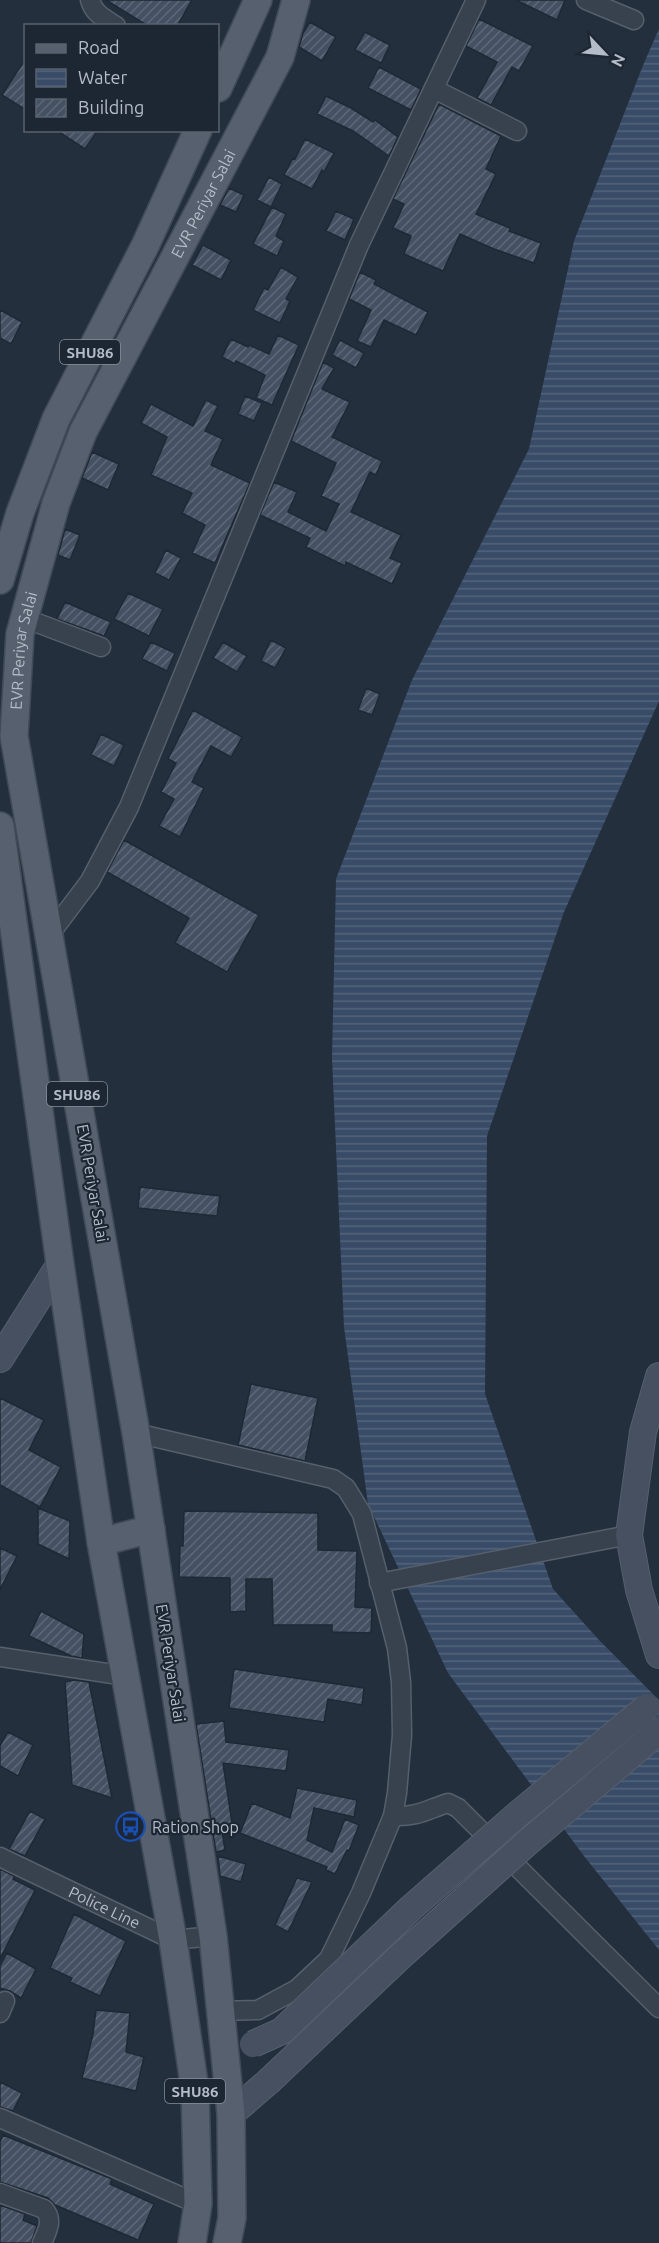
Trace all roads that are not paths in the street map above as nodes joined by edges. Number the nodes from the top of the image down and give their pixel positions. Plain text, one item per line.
1 (90, 0) edge
2 (258, 0) edge
3 (296, 0) edge
4 (476, 0) edge
5 (586, 0) edge
6 (634, 20) dead end
7 (113, 24) edge
8 (219, 83) edge
9 (434, 89) junction
10 (517, 131) dead end
11 (197, 132) edge
12 (93, 346) junction
13 (122, 359) junction
14 (0, 580) edge
15 (24, 618) junction
16 (101, 647) dead end
17 (7, 737) edge
18 (0, 826) edge
19 (50, 934) junction
20 (60, 1264) junction
21 (0, 1359) edge
22 (659, 1376) edge
23 (651, 1431) edge
24 (136, 1433) junction
25 (151, 1529) junction
26 (628, 1535) junction
27 (102, 1542) junction
28 (379, 1582) junction
29 (659, 1655) edge
30 (0, 1657) edge
31 (126, 1676) junction
32 (653, 1701) edge
33 (659, 1731) edge
34 (393, 1816) junction
35 (0, 1857) edge
36 (213, 1936) junction
37 (173, 1940) junction
38 (659, 2008) edge
39 (220, 2011) junction
40 (224, 2045) junction
41 (231, 2114) junction
42 (0, 2118) edge
43 (0, 2193) edge
44 (198, 2205) junction
45 (42, 2243) edge
46 (192, 2243) edge
47 (227, 2243) edge

1 - 7 street
2 - 8 main road
3 - 13 main road, EVR Periyar Salai / SHU86
4 - 9 street
5 - 6 street
9 - 10 street
9 - 19 street
11 - 12 main road, EVR Periyar Salai / SHU86
12 - 13 main road
12 - 14 main road, EVR Periyar Salai / SHU86
13 - 15 main road, EVR Periyar Salai / SHU86
15 - 16 street
15 - 17 main road, EVR Periyar Salai / SHU86
17 - 19 main road, EVR Periyar Salai / SHU86
18 - 20 main road, SHU86
19 - 24 main road, EVR Periyar Salai / SHU86
20 - 21 street
20 - 27 main road, SHU86
22 - 23 street
23 - 26 street
24 - 25 main road, EVR Periyar Salai / SHU86
24 - 28 street
25 - 27 main road
25 - 36 main road, EVR Periyar Salai / SHU86
26 - 28 street
26 - 29 street
27 - 31 main road, SHU86
28 - 34 street
30 - 31 street
31 - 37 main road, SHU86
32 - 40 street, bridge
33 - 41 street, bridge
34 - 38 street
34 - 39 street
35 - 37 street, Police Line
36 - 37 street
36 - 39 main road, EVR Periyar Salai / SHU86
37 - 44 main road, SHU86
39 - 40 main road, EVR Periyar Salai / SHU86
40 - 41 main road, EVR Periyar Salai / SHU86
41 - 47 main road, EVR Periyar Salai / SHU86
42 - 44 street
43 - 45 street
44 - 46 main road, SHU86

